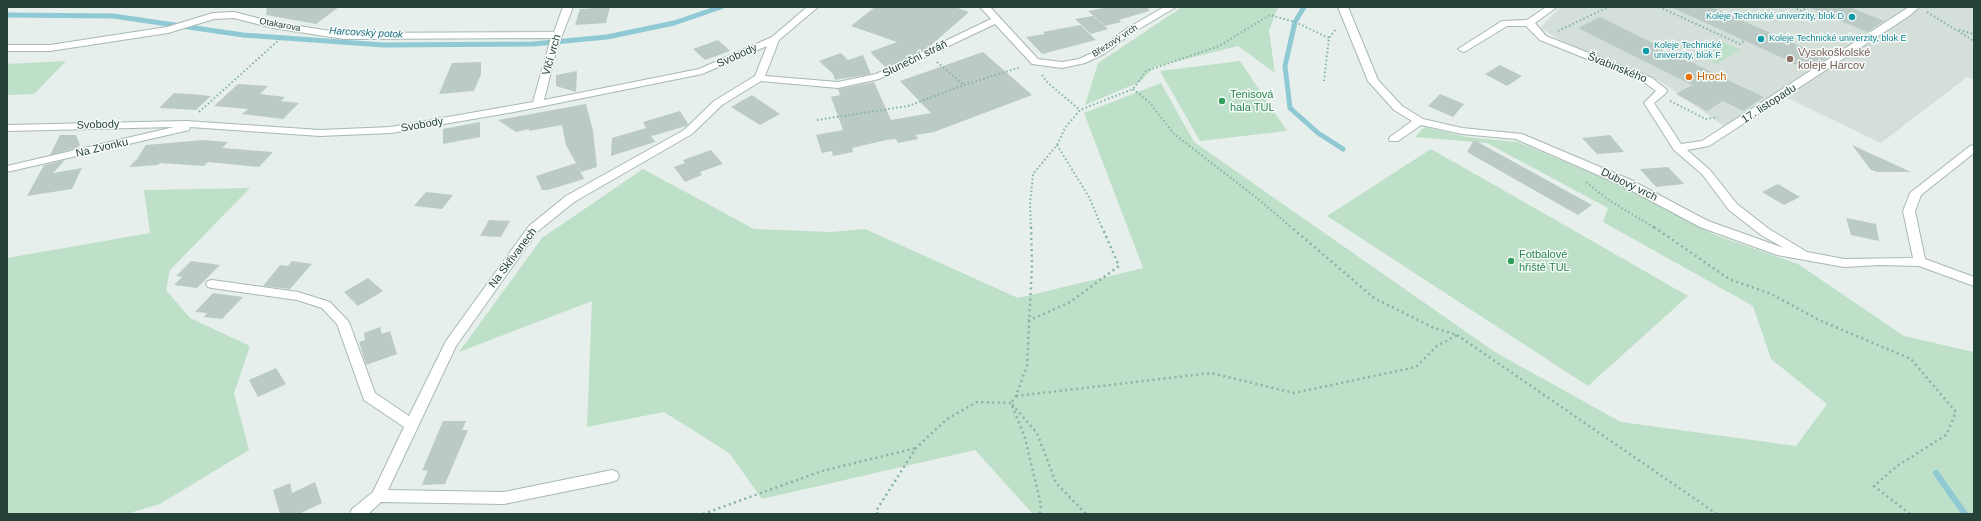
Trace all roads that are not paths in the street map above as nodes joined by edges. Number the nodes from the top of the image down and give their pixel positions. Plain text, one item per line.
1 (568, 7) edge
2 (814, 7) edge
3 (985, 7) edge
4 (1171, 7) edge
5 (1552, 7) edge
6 (1914, 7) edge
7 (1345, 12) edge
8 (996, 20) junction
9 (1529, 22) junction
10 (556, 36) junction
11 (775, 39) junction
12 (7, 48) edge
13 (1464, 49) dead end
14 (759, 78) junction
15 (538, 103) junction
16 (1419, 121) junction
17 (191, 124) junction
18 (7, 128) edge
19 (1394, 139) dead end
20 (1678, 148) junction
21 (1974, 148) edge
22 (7, 170) edge
23 (1810, 258) junction
24 (1920, 262) junction
25 (1974, 282) edge
26 (212, 284) dead end
27 (412, 425) junction
28 (612, 476) dead end
29 (378, 496) junction
30 (357, 514) edge

1 - 10 street, Vlčí vrch
2 - 11 street, Svobody
3 - 8 street
4 - 8 street, Březový vrch
5 - 9 street
6 - 20 street, 17. listopadu
7 - 16 street, Dubový vrch
8 - 14 street, Sluneční stráň
9 - 13 street
9 - 20 street, Švabinského
10 - 12 street, Otakarova
10 - 15 street, Vlčí vrch
11 - 14 street
11 - 15 street, Svobody
14 - 27 street, Na Skřivanech
15 - 17 street, Svobody
16 - 19 street
16 - 23 street, Dubový vrch
17 - 18 street, Svobody
17 - 22 street, Na Zvonku
20 - 23 street, Švabinského
21 - 24 street
23 - 24 street, Dubový vrch
24 - 25 street, Dubový vrch
26 - 27 street
27 - 29 street, Na Skřivanech
28 - 29 street
29 - 30 street, Na Skřivanech

